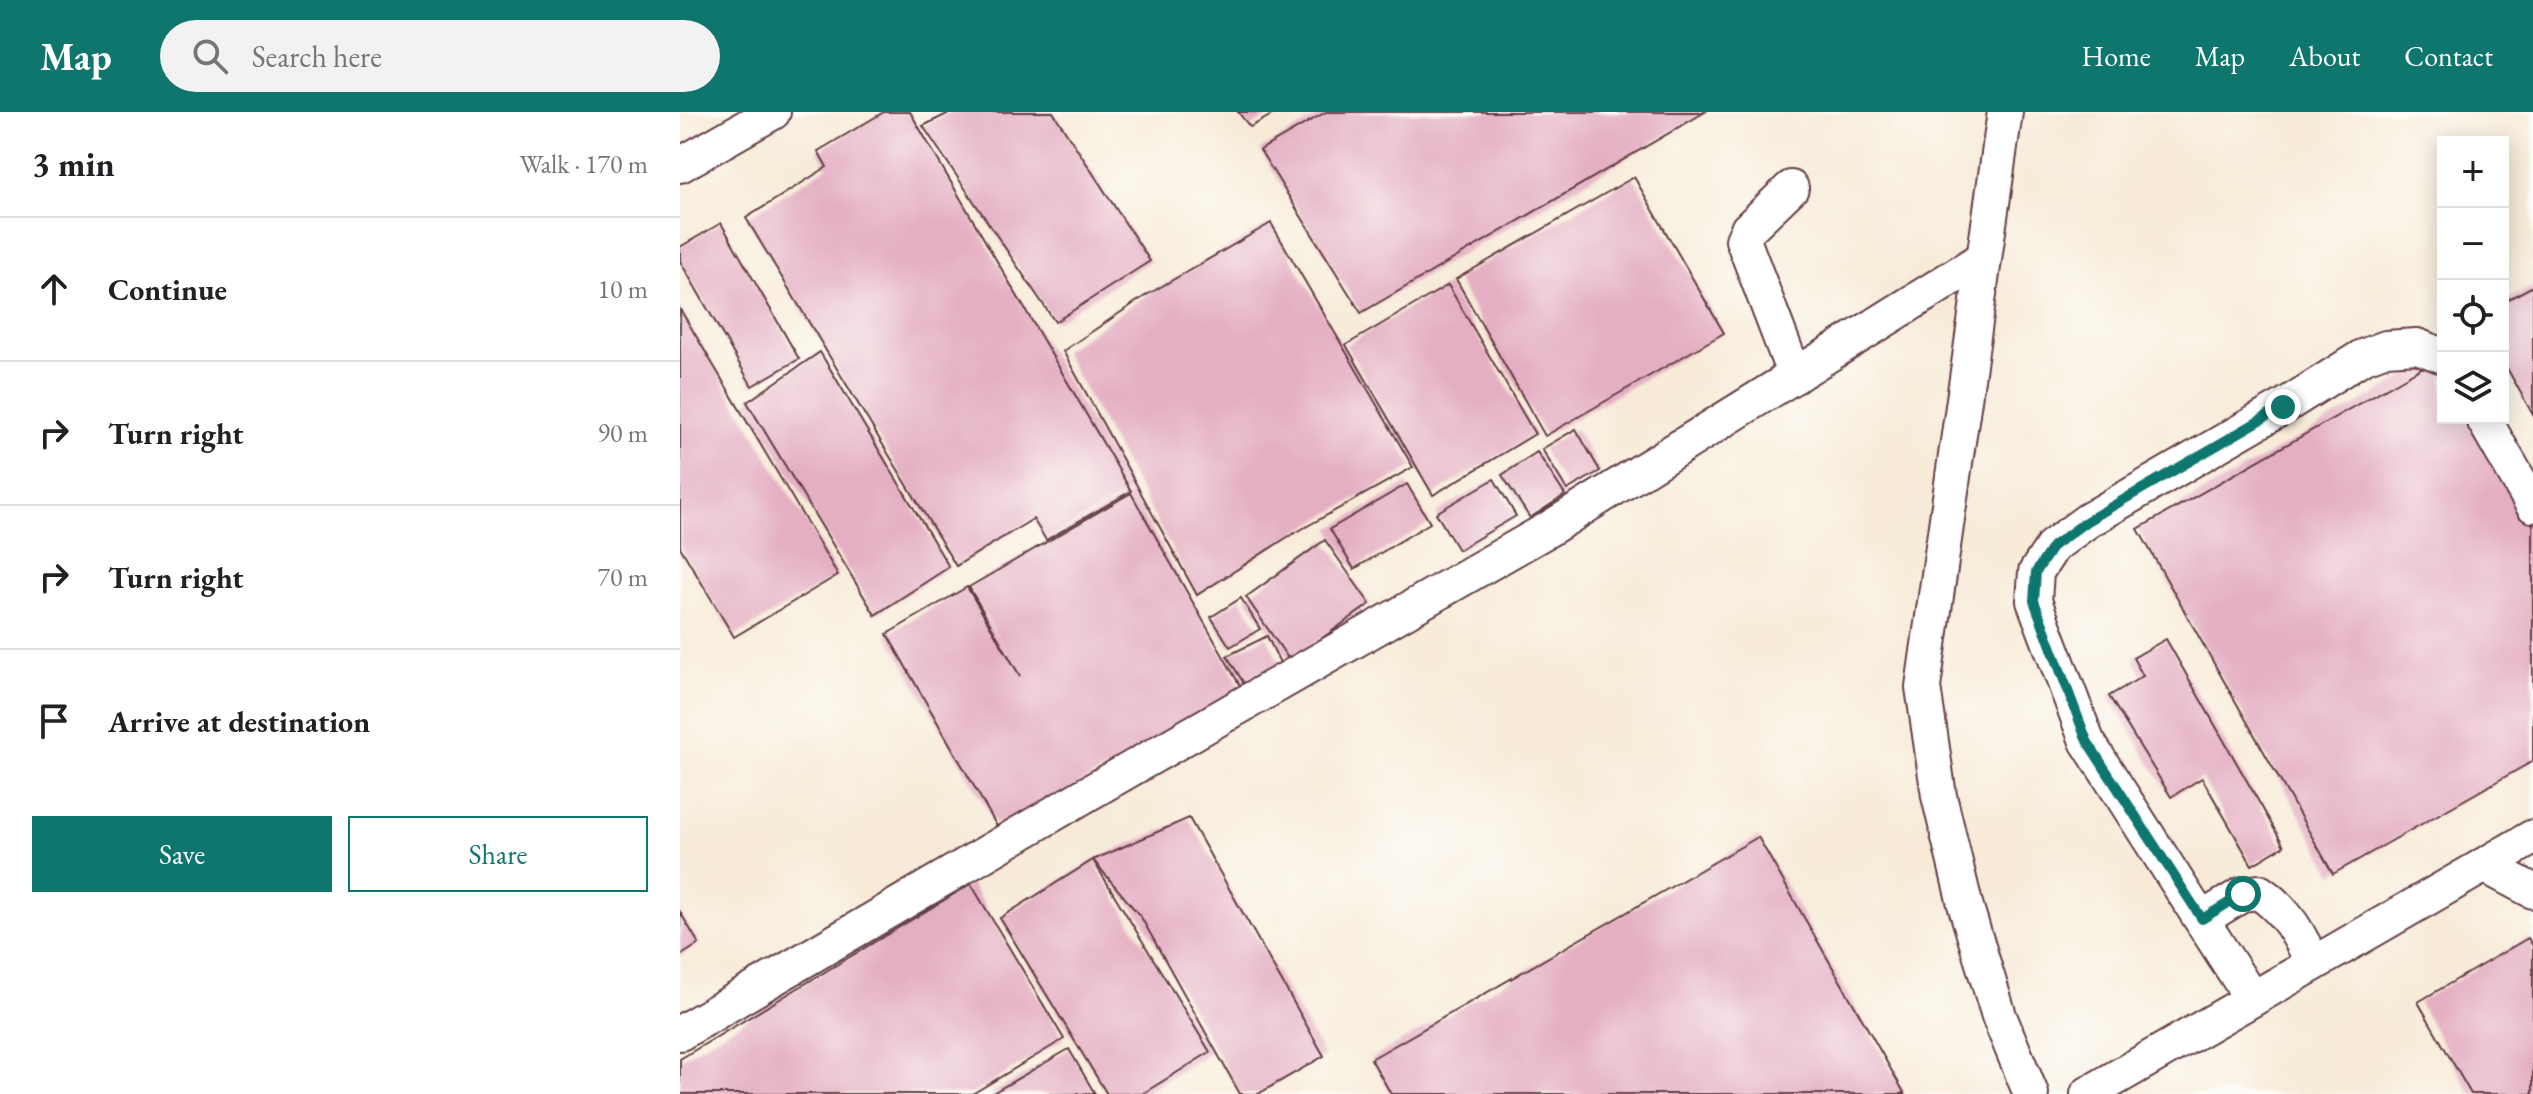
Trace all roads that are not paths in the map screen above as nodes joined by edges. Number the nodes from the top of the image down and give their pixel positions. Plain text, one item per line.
1 (773, 112) edge
2 (2005, 112) edge
3 (680, 165) edge
4 (1791, 188) dead end
5 (1982, 259) junction
6 (2437, 354) edge
7 (1795, 376) junction
8 (2486, 424) edge
9 (2533, 505) edge
10 (2533, 837) edge
11 (2484, 865) junction
12 (2533, 891) edge
13 (2202, 919) junction
14 (2313, 963) junction
15 (2252, 999) junction
16 (680, 1033) edge
17 (2031, 1094) edge
18 (2088, 1094) edge

1 - 3 lane
2 - 5 lane
4 - 7 lane
5 - 7 lane
5 - 17 lane
6 - 13 lane
7 - 16 lane
8 - 9 lane
10 - 11 lane
11 - 12 lane
11 - 14 lane
13 - 14 lane
13 - 15 lane
14 - 15 lane
15 - 18 lane

